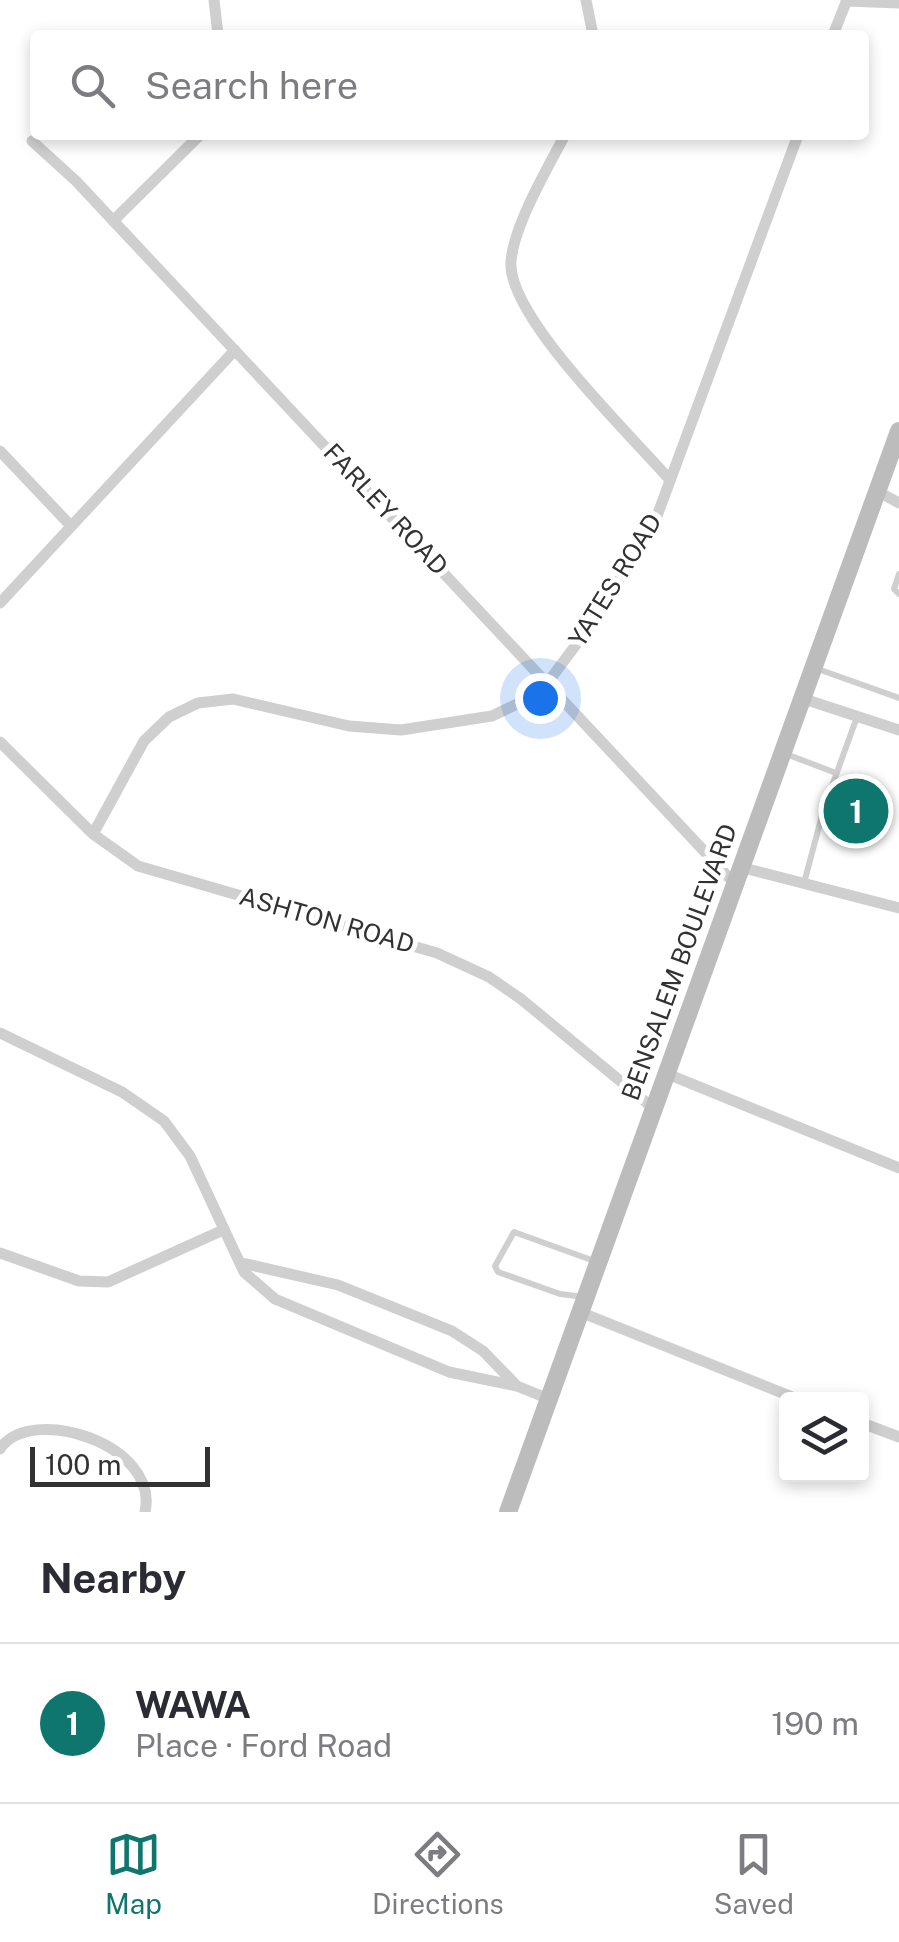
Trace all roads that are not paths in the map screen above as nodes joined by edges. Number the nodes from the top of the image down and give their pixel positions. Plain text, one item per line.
1 (214, 0) edge
2 (586, 0) edge
3 (846, 0) edge
4 (899, 3) edge
5 (217, 30) edge
6 (592, 30) edge
7 (835, 30) edge
8 (195, 140) edge
9 (563, 140) edge
10 (796, 140) edge
11 (32, 141) dead end
12 (112, 220) junction
13 (235, 350) junction
14 (899, 431) edge
15 (0, 450) edge
16 (670, 480) junction
17 (877, 491) junction
18 (899, 503) edge
19 (71, 526) junction
20 (899, 574) edge
21 (899, 594) edge
22 (0, 603) edge
23 (812, 668) junction
24 (548, 684) junction
25 (801, 698) junction
26 (899, 698) edge
27 (857, 716) junction
28 (899, 730) edge
29 (0, 742) edge
30 (782, 752) junction
31 (836, 774) junction
32 (92, 834) junction
33 (737, 875) junction
34 (804, 883) junction
35 (899, 908) edge
36 (0, 1033) edge
37 (665, 1073) junction
38 (653, 1108) junction
39 (899, 1168) edge
40 (221, 1231) junction
41 (0, 1254) edge
42 (598, 1262) junction
43 (242, 1263) junction
44 (583, 1305) junction
45 (517, 1386) junction
46 (782, 1392) edge
47 (549, 1399) junction
48 (869, 1426) edge
49 (899, 1437) edge
50 (0, 1448) edge
51 (145, 1512) edge
52 (508, 1512) edge

1 - 5 street
2 - 6 street
3 - 4 street
3 - 7 street
8 - 12 street
9 - 16 street
10 - 16 street, YATES ROAD
11 - 12 street, FARLEY ROAD
12 - 13 street, FARLEY ROAD
13 - 19 street
13 - 24 street, FARLEY ROAD
14 - 17 main road, BENSALEM BOULEVARD
15 - 19 street
16 - 24 street, YATES ROAD
17 - 18 street
17 - 23 main road, BENSALEM BOULEVARD
19 - 22 street
20 - 21 lane
23 - 25 main road, BENSALEM BOULEVARD
23 - 26 lane
24 - 32 street, YATES ROAD
24 - 33 street, FARLEY ROAD
25 - 27 street
25 - 30 main road, BENSALEM BOULEVARD
27 - 28 street
27 - 31 lane
29 - 32 street, ASHTON ROAD
30 - 31 lane
30 - 33 main road, BENSALEM BOULEVARD
31 - 34 lane
32 - 38 street, ASHTON ROAD
33 - 34 street
33 - 37 main road, BENSALEM BOULEVARD
34 - 35 street
36 - 40 street
37 - 38 main road, BENSALEM BOULEVARD
37 - 39 street
38 - 42 main road, BENSALEM BOULEVARD
40 - 41 street
40 - 43 street
42 - 44 main road, BENSALEM BOULEVARD
42 - 44 lane
43 - 45 street
43 - 45 street
44 - 46 street
44 - 47 main road, BENSALEM BOULEVARD
45 - 47 street
47 - 52 main road, BENSALEM BOULEVARD
48 - 49 street
50 - 51 street

